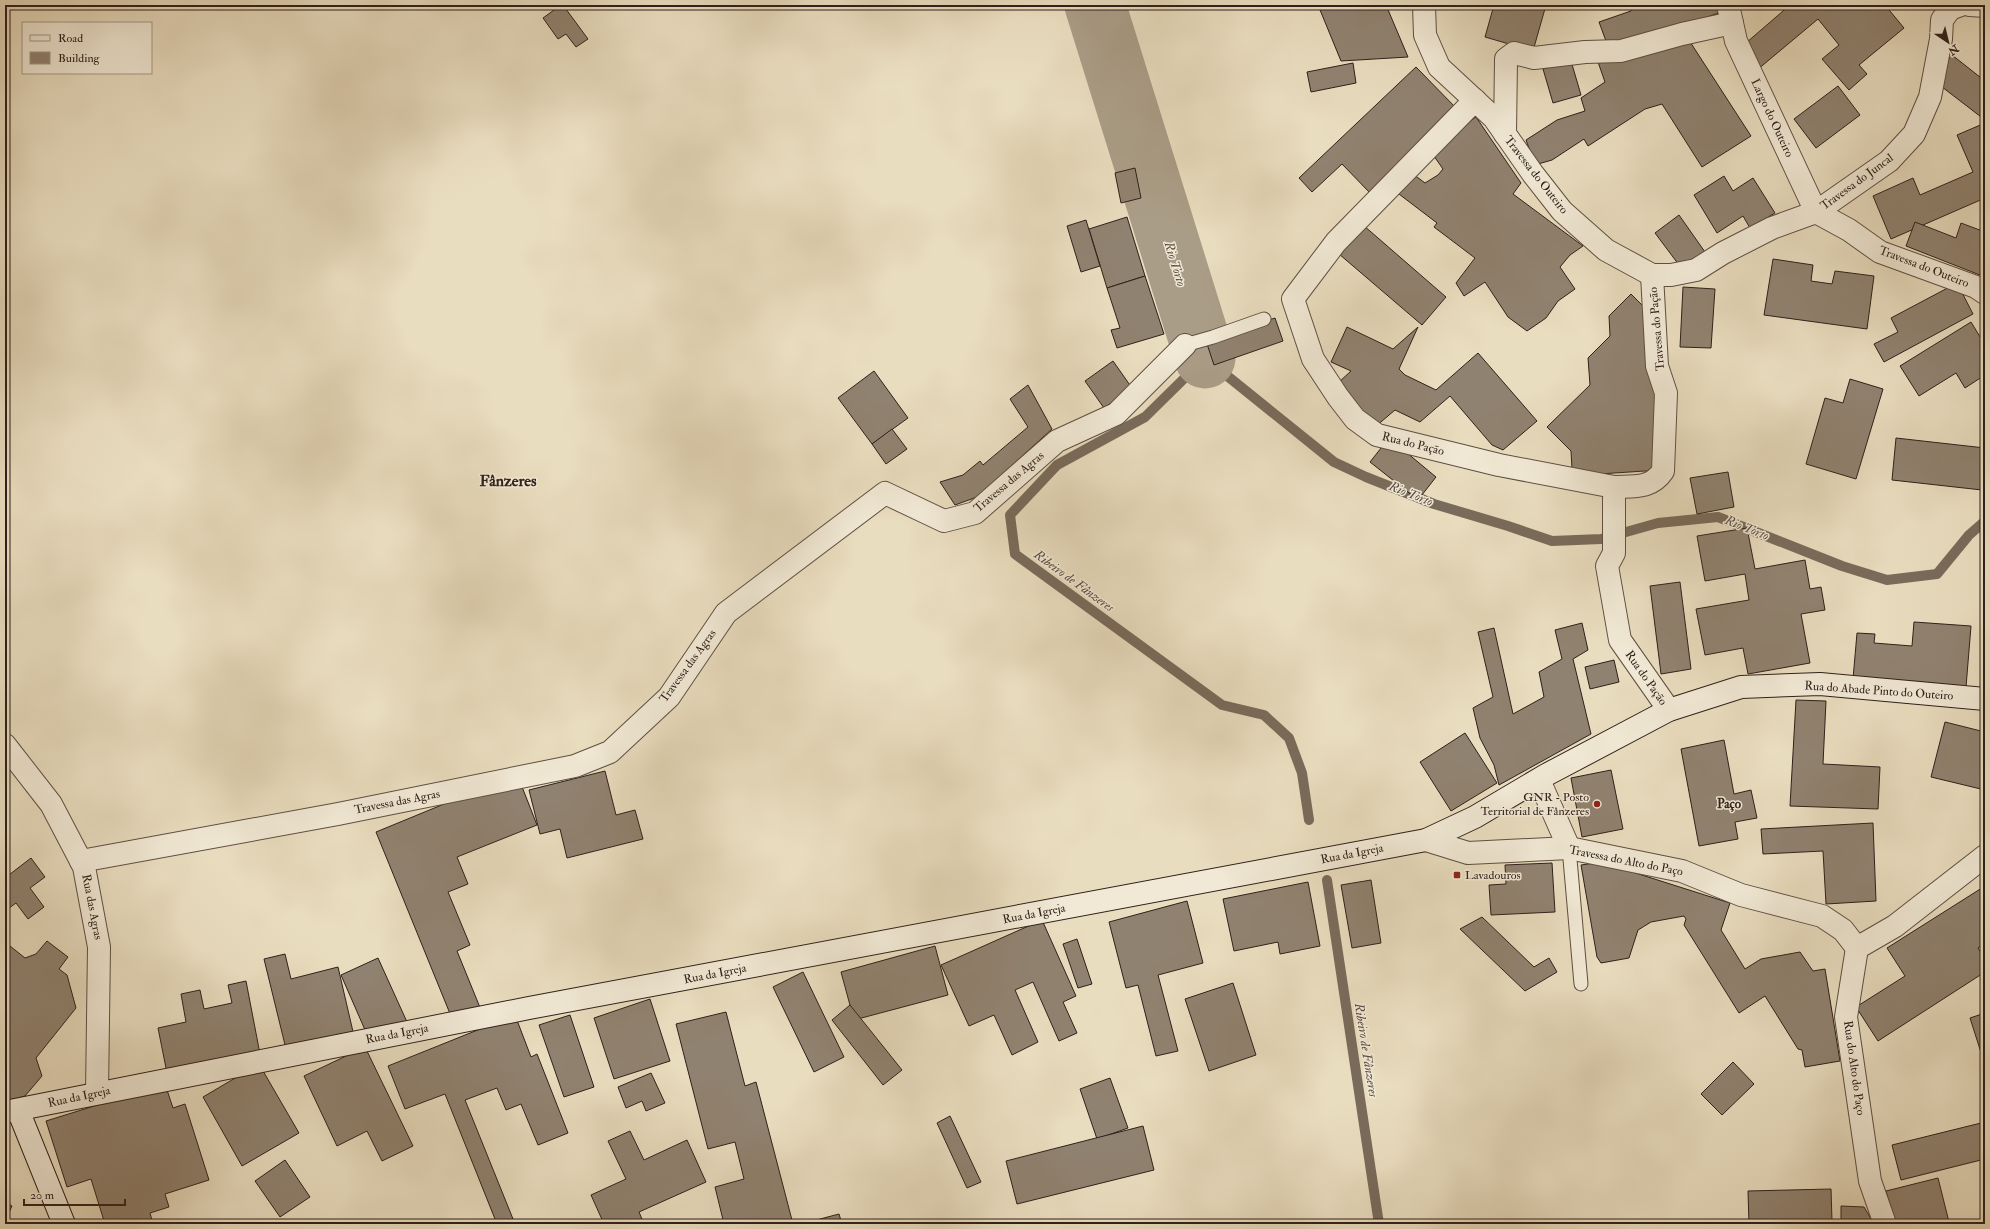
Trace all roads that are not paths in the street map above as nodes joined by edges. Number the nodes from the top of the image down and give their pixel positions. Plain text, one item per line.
1 (1424, 5) edge
2 (1961, 5) edge
3 (1970, 5) edge
4 (1985, 6) edge
5 (1730, 14) edge
6 (1474, 100) junction
7 (1504, 134) junction
8 (1816, 212) junction
9 (1652, 275) junction
10 (1985, 293) edge
11 (1264, 319) dead end
12 (1184, 345) joint
13 (1614, 487) junction
14 (1984, 696) edge
15 (1669, 710) junction
16 (5, 745) edge
17 (1539, 780) junction
18 (1426, 840) junction
19 (1570, 848) junction
20 (1985, 856) edge
21 (81, 861) junction
22 (1857, 948) junction
23 (1581, 984) dead end
24 (97, 1093) junction
25 (12, 1111) edge
26 (64, 1224) edge
27 (1885, 1224) edge

1 - 6 street, Travessa do Outeiro
2 - 8 street, Travessa do Juncal
3 - 4 street
5 - 7 street
5 - 8 street, Largo do Outeiro
6 - 7 street, Travessa do Outeiro
6 - 13 street, Rua do Pação
7 - 9 street, Travessa do Outeiro
8 - 9 street, Travessa do Outeiro
8 - 10 street, Travessa do Outeiro
9 - 13 street, Travessa do Pação
11 - 12 lane
12 - 21 street, Travessa das Agras
13 - 15 street, Rua do Pação
14 - 15 street, Rua do Abade Pinto do Outeiro
15 - 17 street, Rua do Abade Pinto do Outeiro
16 - 21 street, Rua das Agras
17 - 18 street, Rua do Abade Pinto do Outeiro
17 - 19 street
18 - 19 street, Travessa do Alto do Paço
18 - 24 street, Rua da Igreja
19 - 22 street, Travessa do Alto do Paço
19 - 23 lane
20 - 22 street
21 - 24 street, Rua das Agras
22 - 27 street, Rua do Alto do Paço
24 - 25 street, Rua da Igreja
25 - 26 street

